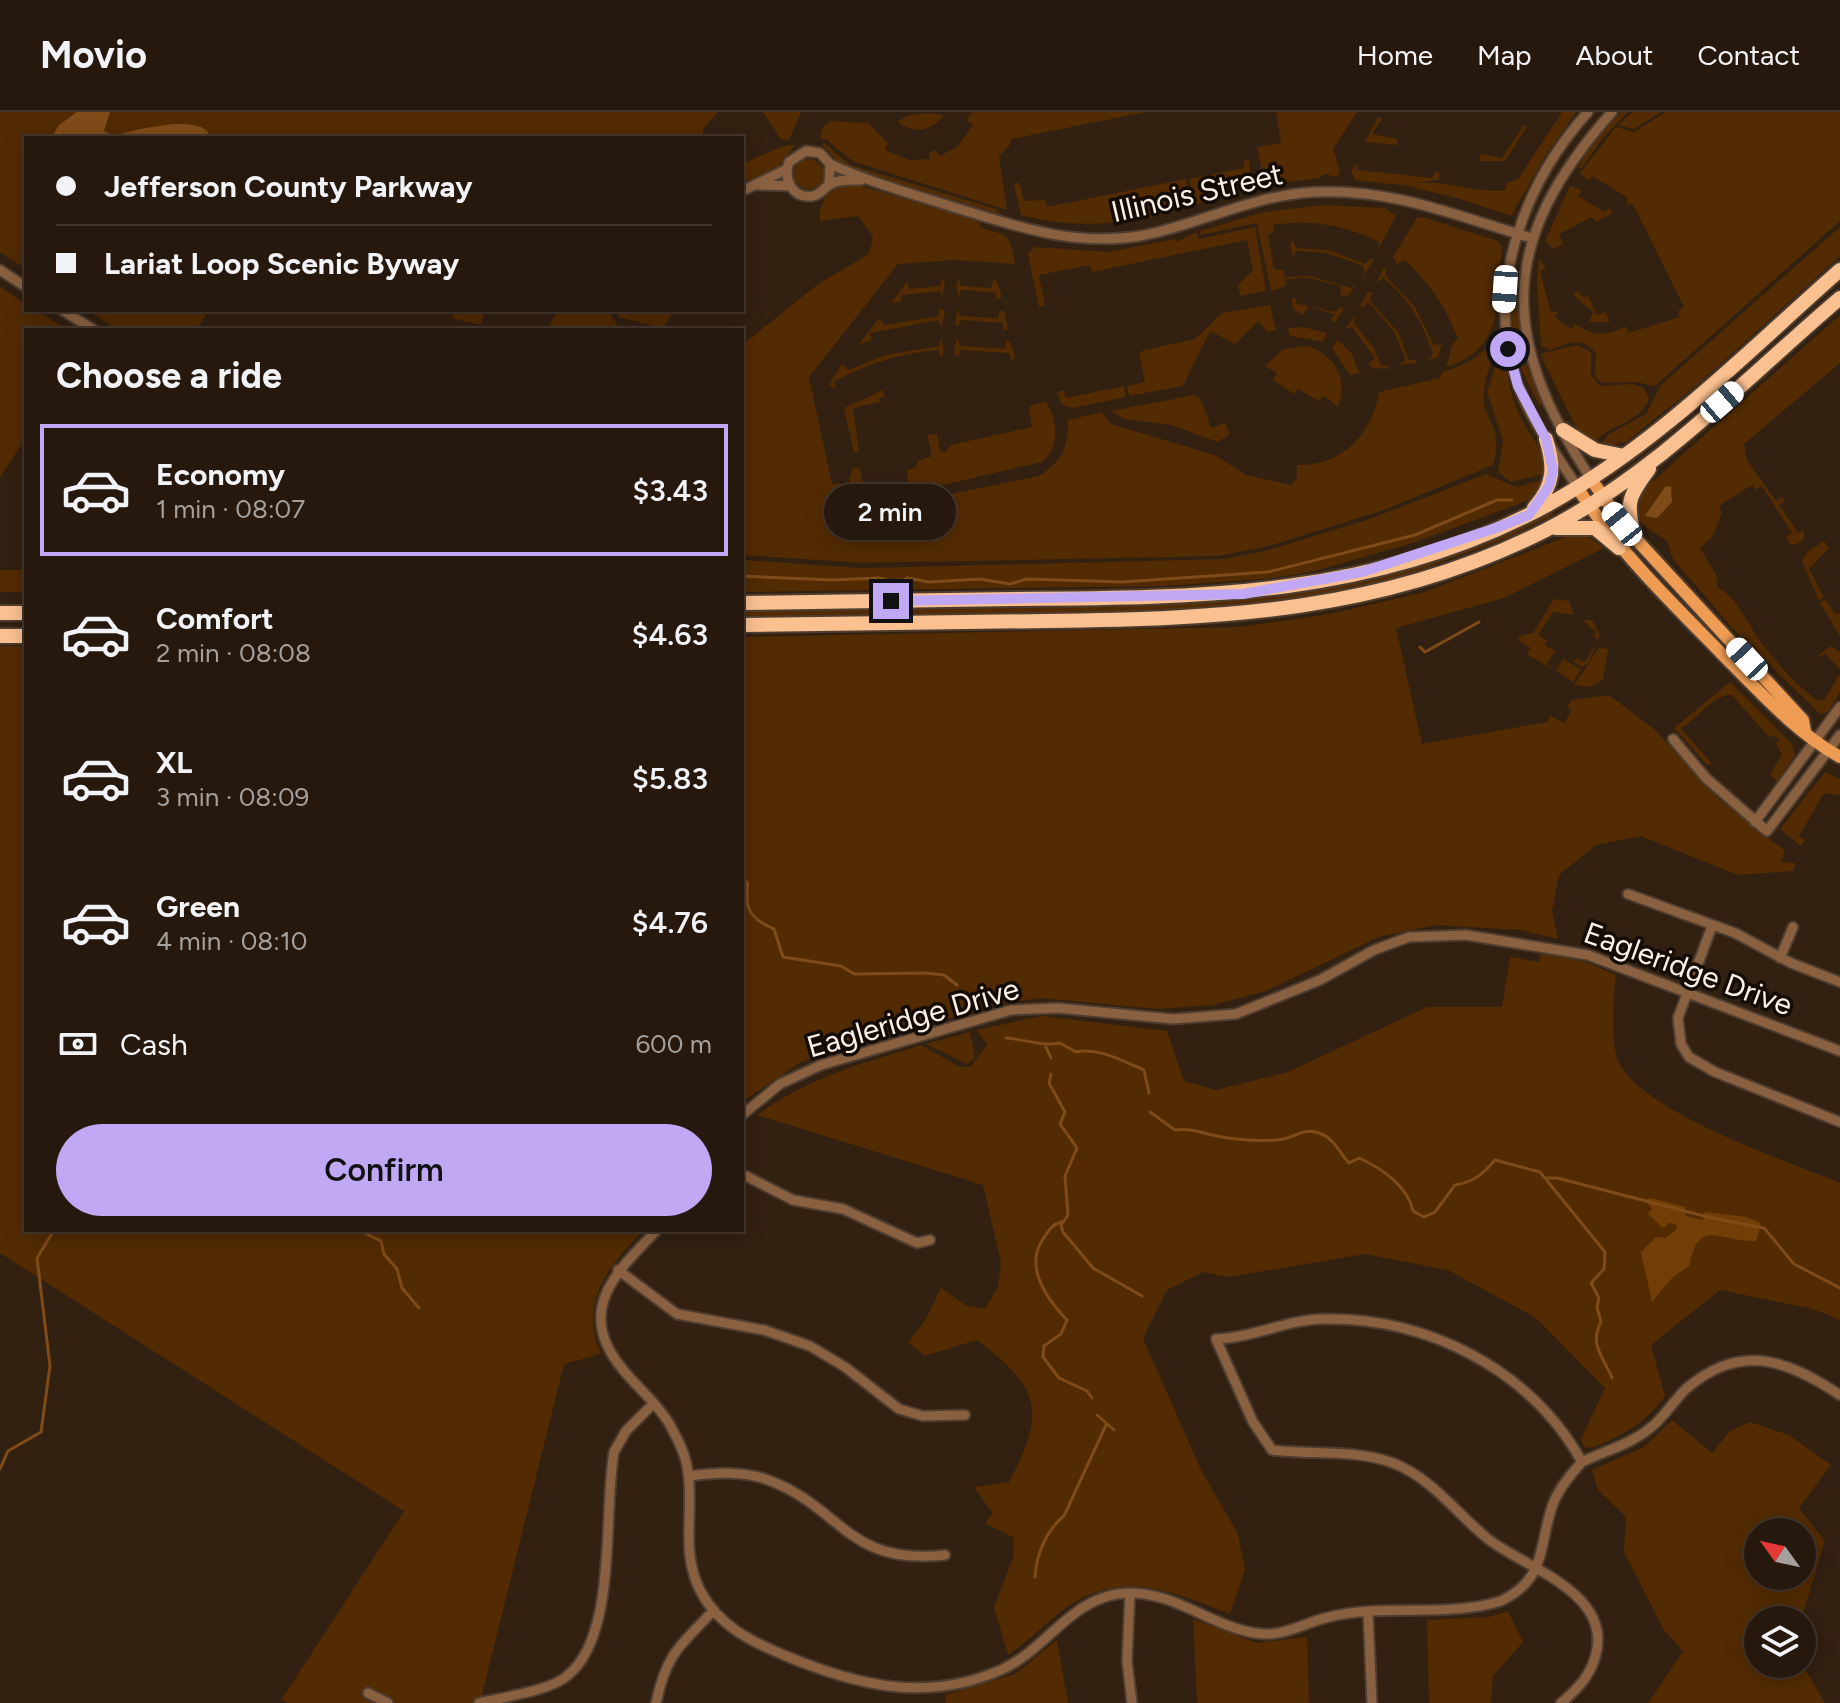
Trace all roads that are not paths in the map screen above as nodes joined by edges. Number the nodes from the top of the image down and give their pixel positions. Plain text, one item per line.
1 (1588, 112) edge
2 (1612, 112) edge
3 (830, 164) junction
4 (787, 169) junction
5 (864, 179) junction
6 (755, 185) junction
7 (829, 185) junction
8 (790, 186) junction
9 (744, 190) edge
10 (1517, 234) junction
11 (1532, 238) junction
12 (0, 270) edge
13 (1840, 270) edge
14 (24, 286) edge
15 (1840, 298) edge
16 (65, 312) edge
17 (91, 328) edge
18 (1563, 430) junction
19 (1546, 439) junction
20 (1662, 453) junction
21 (1624, 456) junction
22 (1591, 479) junction
23 (1577, 487) junction
24 (1602, 496) junction
25 (1588, 504) junction
26 (1529, 515) junction
27 (1548, 529) junction
28 (1634, 537) junction
29 (1619, 548) junction
30 (744, 603) edge
31 (0, 613) edge
32 (24, 613) edge
33 (744, 625) edge
34 (0, 636) edge
35 (24, 636) edge
36 (1840, 707) edge
37 (1805, 731) junction
38 (1840, 735) edge
39 (1673, 739) dead end
40 (1815, 741) junction
41 (1834, 754) edge
42 (1755, 822) junction
43 (1628, 894) dead end
44 (1712, 926) junction
45 (1793, 927) dead end
46 (1780, 958) junction
47 (1840, 982) edge
48 (1686, 992) junction
49 (1840, 1051) edge
50 (744, 1113) edge
51 (1840, 1122) edge
52 (744, 1175) edge
53 (655, 1232) edge
54 (930, 1240) dead end
55 (618, 1270) junction
56 (1840, 1395) edge
57 (653, 1404) junction
58 (965, 1415) dead end
59 (1586, 1461) junction
60 (689, 1476) junction
61 (945, 1555) dead end
62 (1535, 1569) junction
63 (1130, 1593) junction
64 (714, 1610) junction
65 (1368, 1613) junction
66 (368, 1693) dead end
67 (388, 1703) edge
68 (479, 1703) edge
69 (656, 1703) edge
70 (1132, 1703) edge
71 (1372, 1703) edge
72 (1561, 1703) edge

1 - 10 street
2 - 11 street
3 - 4 street
3 - 5 street, Illinois Street
3 - 7 street
4 - 6 street
4 - 8 street
5 - 7 street
5 - 10 street, Illinois Street
6 - 8 street
6 - 9 street
7 - 8 street
10 - 11 street, Illinois Street
10 - 19 street
11 - 18 street
12 - 14 street
13 - 21 highway
15 - 20 highway
16 - 17 street
18 - 21 highway
18 - 22 street
19 - 23 street
19 - 26 highway
20 - 24 highway
20 - 28 highway
21 - 22 highway
22 - 23 highway
22 - 24 main road
23 - 25 main road
23 - 26 highway
24 - 25 highway
24 - 28 main road
25 - 27 highway
25 - 29 main road
26 - 30 highway
27 - 29 highway
27 - 33 highway
28 - 37 main road
29 - 37 main road
31 - 32 highway
34 - 35 highway
36 - 40 street
37 - 40 main road
38 - 41 street
39 - 42 street
40 - 41 main road
40 - 42 street
41 - 42 street
43 - 44 street
44 - 46 street
44 - 48 street
45 - 46 street
46 - 47 street
48 - 49 street, Eagleridge Drive
48 - 50 street, Eagleridge Drive
48 - 51 street
52 - 54 street
53 - 55 street
55 - 57 street
55 - 58 street
56 - 59 street
57 - 60 street
57 - 68 street
59 - 62 street
59 - 62 street
60 - 61 street
60 - 64 street
62 - 65 street
62 - 72 street
63 - 64 street
63 - 65 street
63 - 70 street
64 - 69 street
65 - 71 street
66 - 67 street

